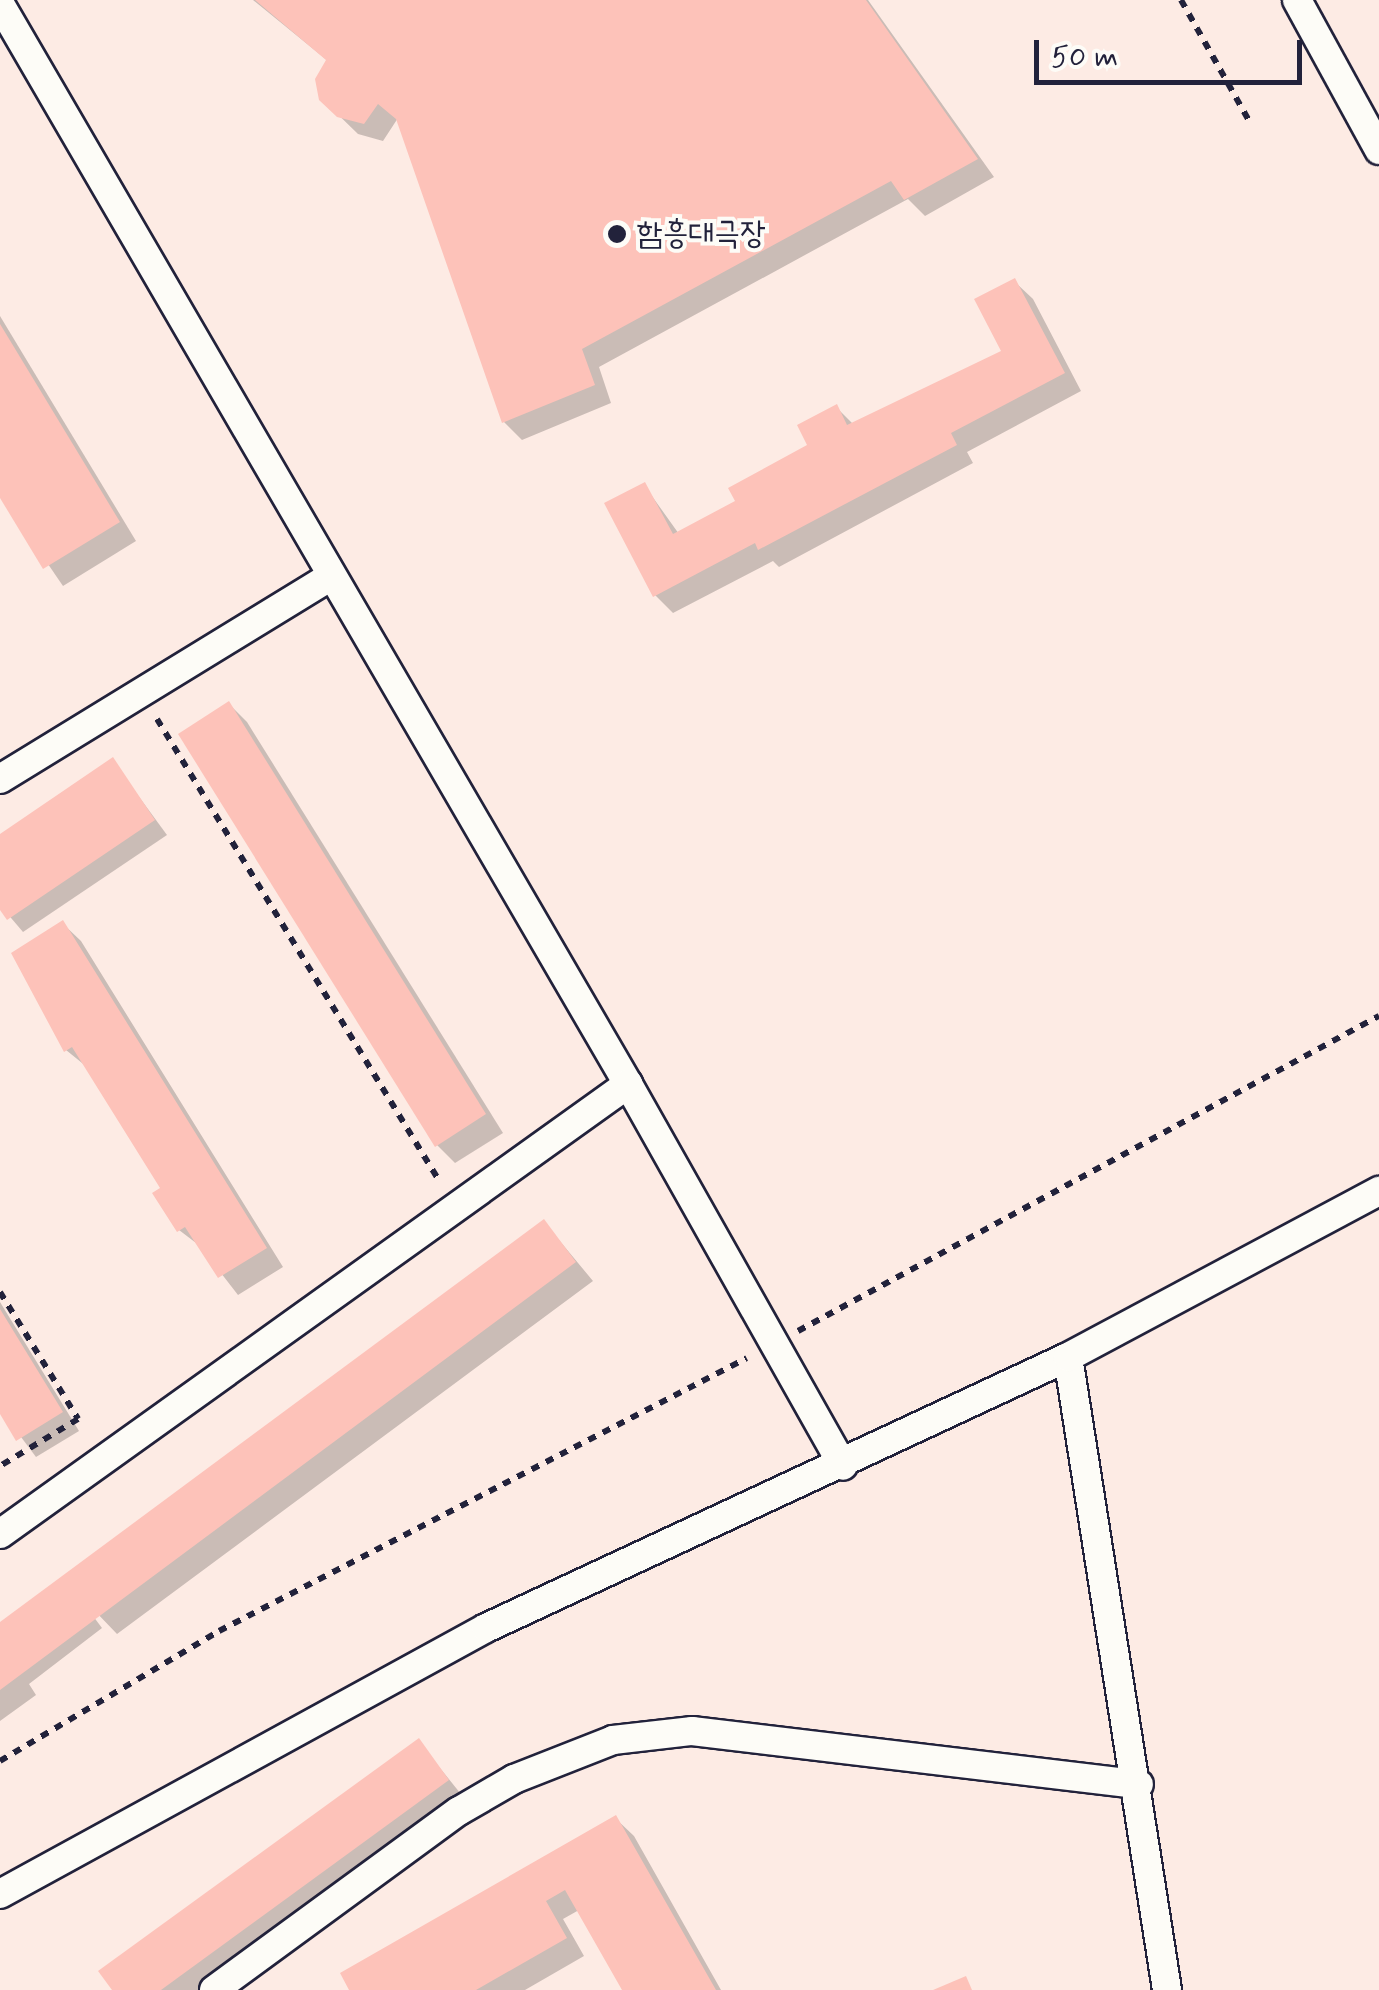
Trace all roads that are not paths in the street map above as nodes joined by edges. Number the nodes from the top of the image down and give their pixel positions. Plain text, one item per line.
1 (1296, 0) edge
2 (0, 4) edge
3 (1379, 150) edge
4 (328, 577) junction
5 (0, 778) edge
6 (628, 1084) junction
7 (1379, 1192) edge
8 (1068, 1357) junction
9 (843, 1466) junction
10 (0, 1533) edge
11 (1139, 1784) junction
12 (0, 1894) edge
13 (214, 1990) edge
14 (1168, 1990) edge

1 - 3 street
2 - 4 street
4 - 5 street
4 - 6 street
6 - 9 street
6 - 10 street
7 - 8 street
8 - 9 street
8 - 11 street
9 - 12 street
11 - 13 street
11 - 14 street

